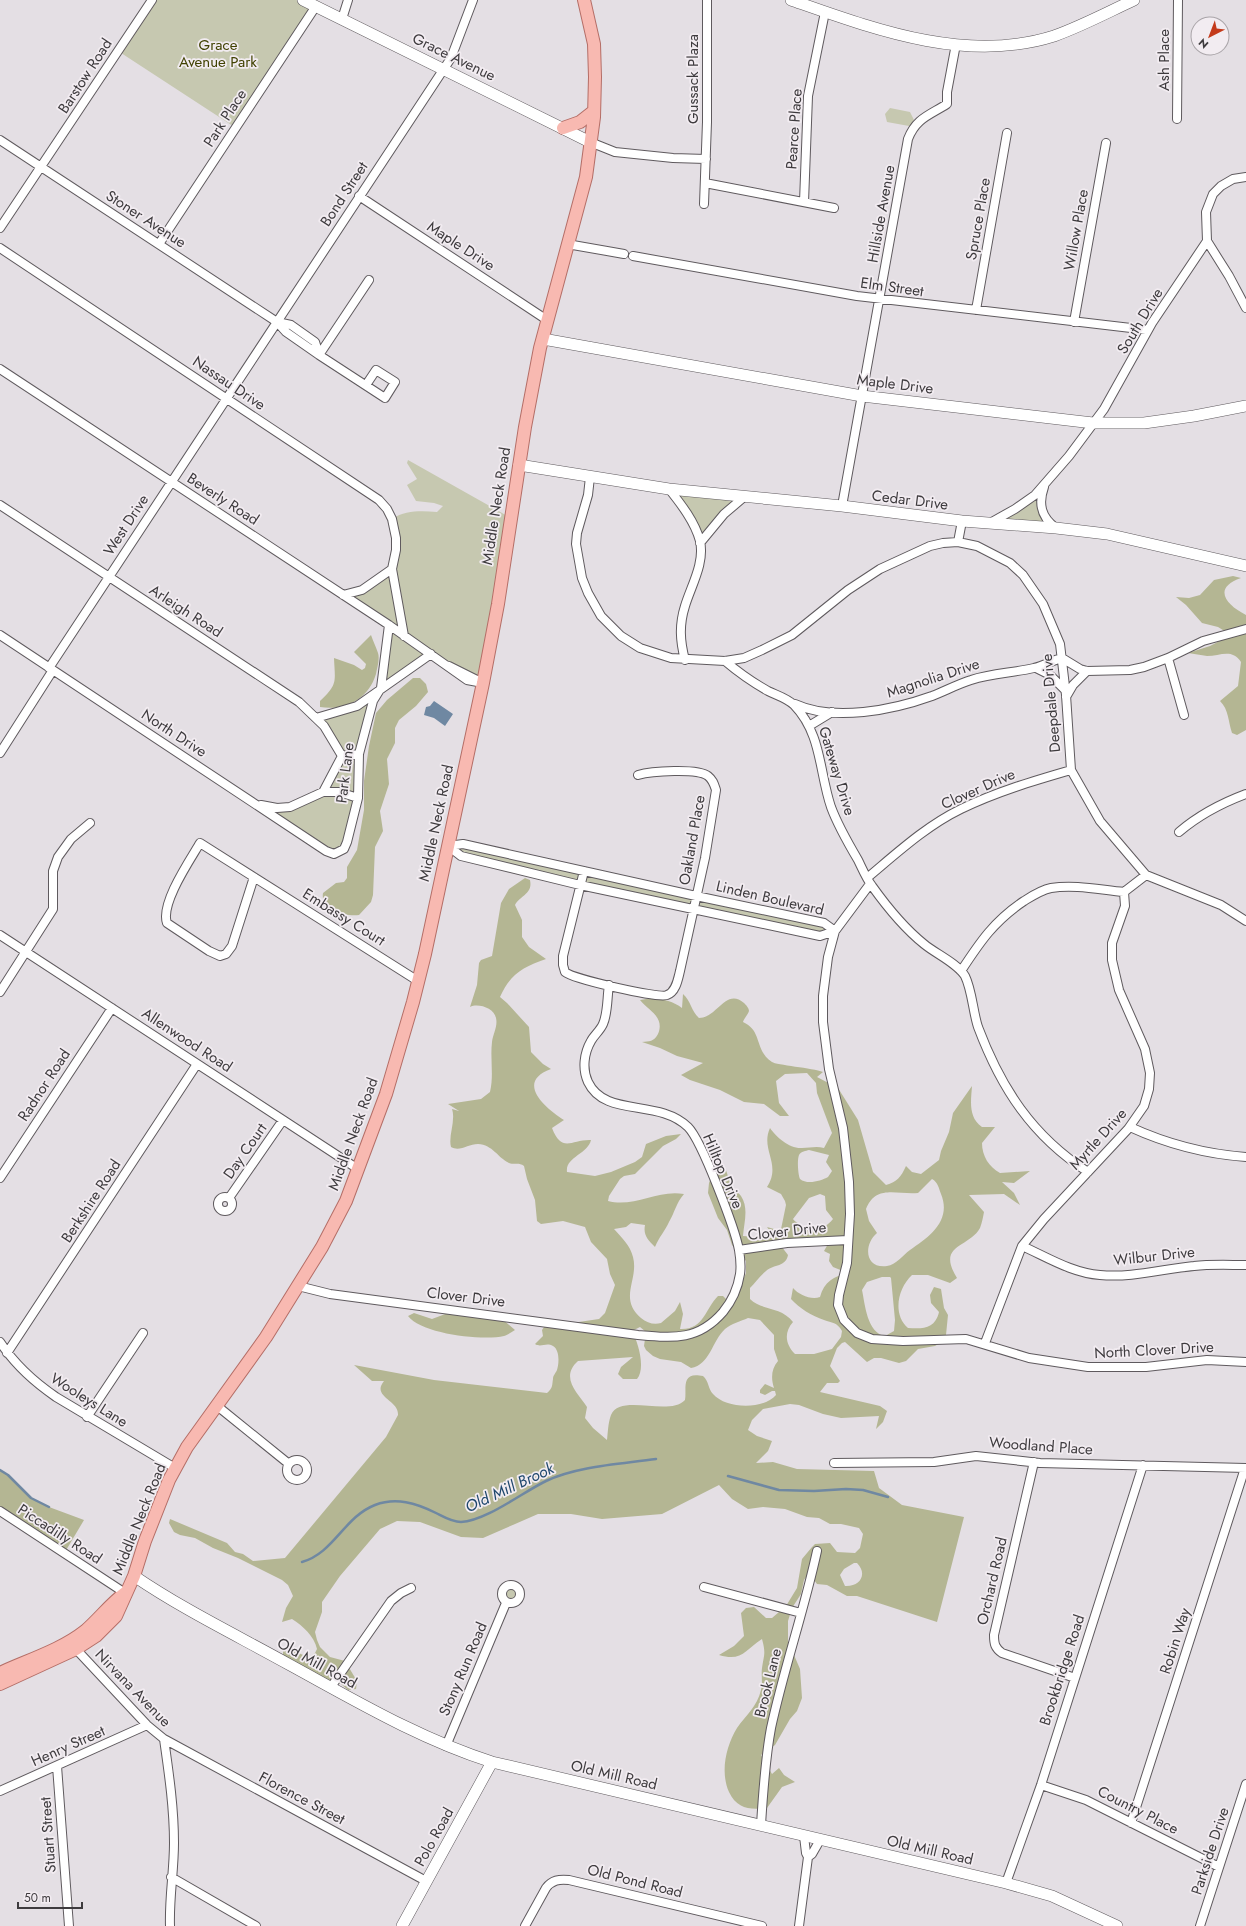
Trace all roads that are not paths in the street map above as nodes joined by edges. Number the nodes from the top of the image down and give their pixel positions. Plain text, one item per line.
1 (152, 0) edge
2 (303, 0) edge
3 (348, 0) edge
4 (473, 0) edge
5 (584, 0) edge
6 (707, 0) edge
7 (791, 0) edge
8 (1134, 0) edge
9 (1178, 0) edge
10 (316, 6) junction
11 (825, 12) junction
12 (342, 18) junction
13 (956, 44) junction
14 (443, 68) junction
15 (594, 111) junction
16 (1177, 119) dead end
17 (563, 128) junction
18 (1008, 133) dead end
19 (0, 140) edge
20 (590, 142) junction
21 (1106, 143) dead end
22 (706, 159) junction
23 (41, 167) junction
24 (1246, 177) edge
25 (705, 183) junction
26 (359, 196) junction
27 (804, 202) junction
28 (704, 204) dead end
29 (834, 208) dead end
30 (0, 228) edge
31 (1207, 241) junction
32 (159, 244) junction
33 (567, 244) junction
34 (0, 248) edge
35 (624, 254) dead end
36 (633, 256) dead end
37 (369, 280) dead end
38 (879, 299) junction
39 (1246, 308) edge
40 (976, 310) junction
41 (547, 320) junction
42 (277, 322) junction
43 (1074, 322) junction
44 (1148, 330) junction
45 (542, 339) junction
46 (319, 355) junction
47 (0, 369) edge
48 (366, 385) dead end
49 (862, 396) junction
50 (227, 398) junction
51 (1246, 406) edge
52 (1093, 423) junction
53 (519, 464) junction
54 (567, 473) junction
55 (590, 477) junction
56 (171, 482) junction
57 (1044, 484) junction
58 (669, 489) junction
59 (744, 497) junction
60 (0, 505) edge
61 (842, 506) junction
62 (962, 521) junction
63 (990, 523) junction
64 (1056, 528) junction
65 (958, 542) junction
66 (700, 543) junction
67 (1246, 566) edge
68 (392, 569) junction
69 (108, 576) junction
70 (343, 595) junction
71 (389, 625) junction
72 (1246, 629) edge
73 (0, 635) edge
74 (404, 636) junction
75 (430, 654) junction
76 (1062, 658) junction
77 (1168, 658) junction
78 (685, 660) junction
79 (725, 661) junction
80 (1036, 668) junction
81 (51, 669) junction
82 (1087, 671) junction
83 (483, 683) junction
84 (381, 688) junction
85 (1066, 693) junction
86 (792, 703) junction
87 (832, 712) junction
88 (1184, 715) dead end
89 (316, 718) junction
90 (809, 726) junction
91 (0, 753) edge
92 (359, 754) junction
93 (342, 756) junction
94 (1071, 770) junction
95 (638, 775) dead end
96 (323, 792) junction
97 (1246, 794) edge
98 (358, 798) junction
99 (258, 805) junction
100 (90, 823) dead end
101 (1179, 832) dead end
102 (448, 846) junction
103 (474, 846) junction
104 (332, 854) joint
105 (472, 858) junction
106 (584, 871) junction
107 (1146, 875) junction
108 (254, 877) junction
109 (869, 881) junction
110 (580, 885) junction
111 (1124, 892) junction
112 (696, 896) junction
113 (694, 910) junction
114 (788, 915) junction
115 (1246, 921) edge
116 (785, 929) junction
117 (835, 931) junction
118 (0, 935) edge
119 (26, 952) junction
120 (961, 971) junction
121 (418, 981) junction
122 (609, 985) junction
123 (0, 992) edge
124 (112, 1008) junction
125 (197, 1064) junction
126 (283, 1120) junction
127 (1130, 1127) junction
128 (1246, 1157) edge
129 (358, 1169) junction
130 (1088, 1172) junction
131 (0, 1178) edge
132 (229, 1198) dead end
133 (848, 1240) junction
134 (1022, 1246) junction
135 (739, 1250) junction
136 (1246, 1265) edge
137 (298, 1286) junction
138 (143, 1333) dead end
139 (0, 1342) edge
140 (985, 1343) junction
141 (7, 1353) junction
142 (1246, 1362) edge
143 (216, 1405) junction
144 (87, 1417) junction
145 (1034, 1462) junction
146 (834, 1463) dead end
147 (289, 1464) dead end
148 (1143, 1465) junction
149 (175, 1468) junction
150 (1245, 1468) edge
151 (0, 1511) edge
152 (817, 1551) dead end
153 (134, 1576) junction
154 (704, 1587) dead end
155 (411, 1588) dead end
156 (125, 1593) junction
157 (506, 1603) dead end
158 (801, 1613) junction
159 (72, 1645) junction
160 (0, 1673) edge
161 (1075, 1678) junction
162 (0, 1684) edge
163 (331, 1687) junction
164 (146, 1725) junction
165 (164, 1739) junction
166 (446, 1746) junction
167 (492, 1762) junction
168 (57, 1766) junction
169 (1246, 1784) edge
170 (1041, 1785) junction
171 (0, 1791) edge
172 (1131, 1823) junction
173 (760, 1825) junction
174 (804, 1836) junction
175 (820, 1840) junction
176 (808, 1857) junction
177 (1219, 1867) junction
178 (171, 1877) junction
179 (426, 1881) junction
180 (1006, 1883) junction
181 (1099, 1922) edge
182 (69, 1926) edge
183 (170, 1926) edge
184 (256, 1926) edge
185 (402, 1926) edge
186 (525, 1926) edge
187 (762, 1926) edge
188 (799, 1926) edge
189 (1117, 1926) edge
190 (1200, 1926) edge

1 - 23 street, Barstow Road
2 - 10 street, Grace Avenue
3 - 12 street
4 - 14 street, Bond Street
5 - 15 main road, Middle Neck Road
6 - 22 street, Gussack Plaza
7 - 11 street
8 - 13 street
9 - 16 street, Ash Place
10 - 12 street, Grace Avenue
10 - 32 street, Park Place
11 - 13 street
11 - 27 street, Pearce Place
12 - 14 street, Grace Avenue
13 - 38 street, Hillside Avenue
14 - 17 street, Grace Avenue
14 - 26 street, Bond Street
15 - 17 main road
15 - 20 main road, Middle Neck Road
17 - 20 street, Grace Avenue
18 - 40 street, Spruce Place
19 - 23 street, Stoner Avenue
20 - 22 street
20 - 33 main road, Middle Neck Road
21 - 43 street, Willow Place
22 - 25 street, Gussack Plaza
23 - 30 street, Barstow Road
23 - 32 street, Stoner Avenue
24 - 31 street
25 - 27 street
25 - 28 street, Gussack Plaza
26 - 41 street, Maple Drive
26 - 42 street, Bond Street
27 - 29 street
31 - 39 street
31 - 44 street, South Drive
32 - 42 street, Stoner Avenue
33 - 35 street
33 - 41 main road, Middle Neck Road
34 - 50 street, Nassau Drive
36 - 38 street, Elm Street
37 - 46 street
38 - 40 street, Elm Street
38 - 49 street, Hillside Avenue
40 - 43 street, Elm Street
41 - 45 main road, Middle Neck Road
42 - 46 street, Stoner Avenue
42 - 50 street, Bond Street
43 - 44 street, Elm Street
44 - 52 street, South Drive
45 - 49 street, Maple Drive
45 - 53 main road, Middle Neck Road
46 - 48 street, Stoner Avenue
47 - 56 street, Beverly Road
49 - 52 street, Maple Drive
49 - 61 street, Hillside Avenue
50 - 56 street, West Drive
50 - 68 street, Nassau Drive
51 - 52 street, Maple Drive
52 - 57 street, South Drive
53 - 54 street
53 - 54 street, Cedar Drive
53 - 83 main road, Middle Neck Road
54 - 55 street, Cedar Drive
55 - 58 street, Cedar Drive
55 - 78 street
56 - 69 street, West Drive
56 - 70 street, Beverly Road
57 - 63 street, South Drive
57 - 64 street, South Drive
58 - 59 street, Cedar Drive
58 - 66 street
59 - 61 street, Cedar Drive
59 - 66 street
60 - 69 street, Arleigh Road
61 - 62 street, Cedar Drive
62 - 63 street, Cedar Drive
62 - 65 street
63 - 64 street, Cedar Drive
64 - 67 street, Cedar Drive
65 - 76 street, Deepdale Drive
65 - 79 street, Deepdale Drive
66 - 78 street
68 - 70 street
68 - 74 street, Nassau Drive
69 - 81 street, West Drive
69 - 89 street, Arleigh Road
70 - 71 street, Beverly Road
71 - 74 street, Beverly Road
71 - 84 street, Park Lane
72 - 77 street
73 - 81 street, North Drive
74 - 75 street, Beverly Road
75 - 83 street, Beverly Road
75 - 84 street, Park Lane
76 - 80 street, Magnolia Drive
76 - 82 street
76 - 85 street, Deepdale Drive
77 - 82 street
77 - 88 street
78 - 79 street
79 - 86 street, Gateway Drive
80 - 85 street
80 - 87 street, Magnolia Drive
81 - 91 street, West Drive
81 - 99 street, North Drive
82 - 85 street
83 - 102 main road, Middle Neck Road
84 - 89 street, Park Lane
84 - 92 street, Park Lane
85 - 94 street, Deepdale Drive
86 - 87 street, Magnolia Drive
86 - 90 street, Gateway Drive
87 - 90 street
89 - 93 street, Arleigh Road
90 - 109 street, Gateway Drive
92 - 93 street
92 - 98 street, Park Lane
93 - 96 street
94 - 107 street, Deepdale Drive
94 - 109 street, Clover Drive
95 - 112 street, Oakland Place
96 - 98 street
96 - 99 street, Park Lane
97 - 101 street
98 - 104 street, Park Lane
99 - 104 street, North Drive
100 - 119 street
102 - 103 street, Linden Boulevard
102 - 105 street, Linden Boulevard
102 - 121 main road, Middle Neck Road
103 - 105 street
103 - 106 street, Linden Boulevard
105 - 110 street, Linden Boulevard
106 - 110 street
106 - 112 street, Linden Boulevard
107 - 111 street
107 - 115 street, Deepdale Drive
108 - 108 street, Embassy Court
108 - 121 street, Embassy Court
109 - 117 street, Clover Drive
109 - 120 street, Gateway Drive
110 - 113 street, Linden Boulevard
110 - 122 street
111 - 120 street
111 - 127 street, Myrtle Drive
112 - 113 street, Oakland Place
112 - 114 street, Linden Boulevard
113 - 116 street, Linden Boulevard
113 - 122 street, Oakland Place
114 - 116 street
114 - 117 street, Linden Boulevard
116 - 117 street, Linden Boulevard
117 - 133 street, Clover Drive
118 - 119 street, Allenwood Road
119 - 123 street
119 - 124 street, Allenwood Road
120 - 130 street
121 - 129 main road, Middle Neck Road
122 - 135 street, Hilltop Drive
124 - 125 street, Allenwood Road
124 - 131 street, Radnor Road
125 - 126 street, Allenwood Road
125 - 141 street, Berkshire Road
126 - 129 street, Allenwood Road
126 - 132 street, Day Court
127 - 128 street
127 - 130 street, Myrtle Drive
129 - 137 main road, Middle Neck Road
130 - 134 street, Myrtle Drive
133 - 135 street, Clover Drive
133 - 140 street, North Clover Drive
134 - 136 street, Wilbur Drive
134 - 140 street, Myrtle Drive
135 - 137 street, Clover Drive
137 - 143 main road, Middle Neck Road
138 - 144 street
139 - 141 street, Wooleys Lane
140 - 142 street, North Clover Drive
141 - 144 street, Wooleys Lane
143 - 147 street
143 - 149 main road, Middle Neck Road
144 - 149 street, Wooleys Lane
145 - 146 street, Woodland Place
145 - 148 street, Woodland Place
145 - 161 street, Orchard Road
148 - 150 street, Woodland Place
148 - 161 street, Brookbridge Road
149 - 153 main road, Middle Neck Road
150 - 172 street, Robin Way
151 - 156 street, Piccadilly Road
152 - 158 street, Brook Lane
153 - 156 main road, Middle Neck Road
153 - 163 street, Old Mill Road
154 - 158 street
155 - 163 street
156 - 159 main road, Middle Neck Road
157 - 166 street, Stony Run Road
158 - 173 street, Brook Lane
159 - 160 main road, Middle Neck Road
159 - 162 main road, Middle Neck Road
159 - 164 street, Nirvana Avenue
161 - 170 street, Brookbridge Road
163 - 166 street, Old Mill Road
164 - 165 street, Nirvana Avenue
164 - 168 street, Henry Street
165 - 178 street, Nirvana Avenue
165 - 179 street, Florence Street
166 - 167 street, Old Mill Road
167 - 173 street, Old Mill Road
167 - 179 street, Polo Road
168 - 171 street, Henry Street
168 - 182 street, Stuart Street
169 - 177 street, Parkside Drive
170 - 172 street, Country Place
170 - 180 street, Brookbridge Road
172 - 177 street, Country Place
173 - 174 street, Old Mill Road
174 - 175 street, Old Mill Road
174 - 176 street
175 - 176 street
175 - 180 street, Old Mill Road
176 - 188 street
177 - 190 street, Parkside Drive
178 - 183 street, Nirvana Avenue
178 - 184 street
179 - 185 street, Polo Road
180 - 181 street, Old Mill Road
181 - 189 street, Old Mill Road
186 - 187 street, Old Pond Road

